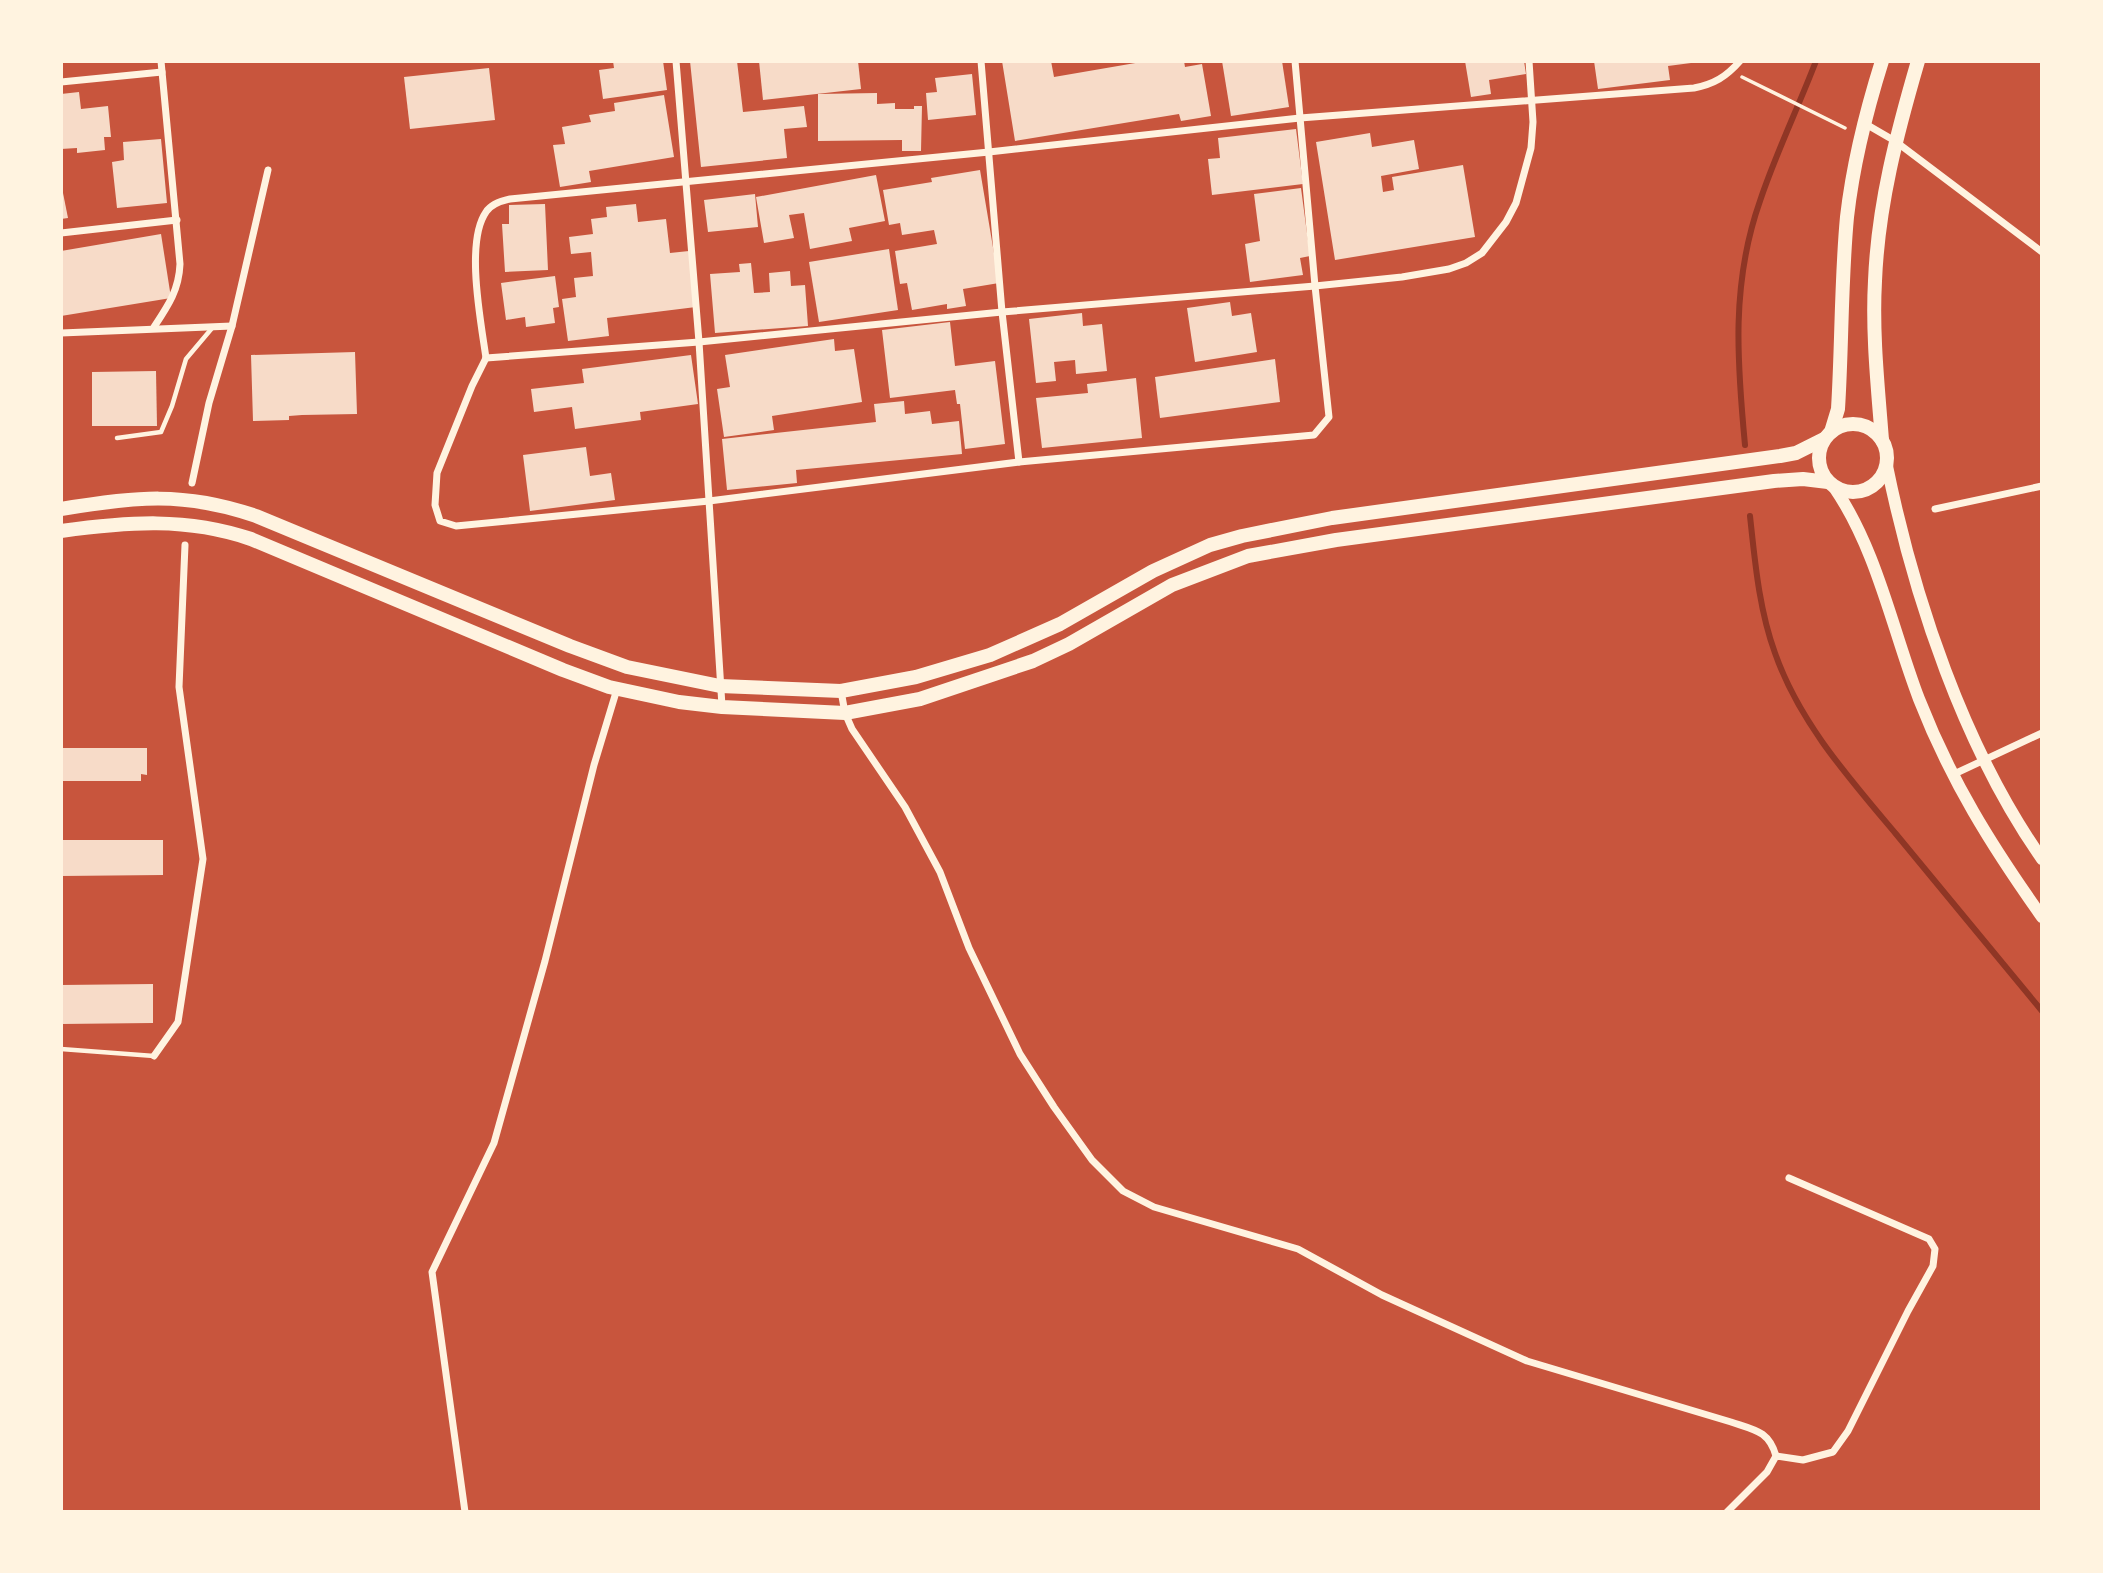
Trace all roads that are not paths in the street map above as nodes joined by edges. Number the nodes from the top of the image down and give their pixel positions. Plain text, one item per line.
1 (161, 61) edge
2 (676, 61) edge
3 (981, 61) edge
4 (1295, 61) edge
5 (1529, 61) edge
6 (1740, 61) edge
7 (1882, 61) edge
8 (1918, 61) edge
9 (162, 72) junction
10 (61, 82) edge
11 (1532, 99) junction
12 (1300, 118) junction
13 (1862, 130) junction
14 (1895, 141) junction
15 (989, 152) junction
16 (268, 170) dead end
17 (686, 181) junction
18 (177, 220) junction
19 (61, 233) edge
20 (2042, 252) edge
21 (1315, 286) junction
22 (1002, 312) junction
23 (213, 326) junction
24 (232, 326) junction
25 (154, 327) junction
26 (61, 333) edge
27 (699, 342) junction
28 (486, 358) junction
29 (1827, 436) junction
30 (117, 438) dead end
31 (1882, 440) junction
32 (1019, 462) junction
33 (1887, 467) junction
34 (192, 483) dead end
35 (1831, 485) junction
36 (2042, 486) edge
37 (709, 501) junction
38 (61, 509) edge
39 (1935, 509) dead end
40 (61, 531) edge
41 (186, 545) dead end
42 (720, 686) junction
43 (617, 689) junction
44 (841, 691) junction
45 (722, 707) junction
46 (845, 713) junction
47 (2042, 733) edge
48 (1984, 760) junction
49 (1952, 775) junction
50 (2042, 859) edge
51 (2042, 916) edge
52 (61, 1049) edge
53 (153, 1056) joint
54 (1790, 1178) dead end
55 (1776, 1457) junction
56 (465, 1512) edge
57 (1727, 1512) edge

1 - 9 street
2 - 17 street
3 - 15 street
4 - 12 street
5 - 11 street
6 - 11 street
7 - 13 main road
8 - 14 main road
9 - 10 street
9 - 18 street
11 - 12 street
11 - 21 street
12 - 15 street
12 - 21 street
13 - 14 street
13 - 29 main road
14 - 20 street
14 - 31 main road
15 - 17 street
15 - 22 street
16 - 24 street
17 - 27 street
17 - 28 street
18 - 19 street
18 - 25 street
21 - 22 street
21 - 32 street
22 - 27 street
22 - 32 street
23 - 24 street
23 - 25 street
23 - 30 lane
24 - 34 street
25 - 26 street
27 - 28 street
27 - 37 street
28 - 37 street
29 - 31 main road
29 - 35 main road
29 - 44 main road
31 - 33 main road
32 - 37 street
33 - 35 main road
33 - 48 street
35 - 46 main road
35 - 49 street
36 - 39 street
37 - 42 street
38 - 42 main road
40 - 43 main road
41 - 53 street
42 - 44 main road
42 - 45 street
43 - 45 main road
43 - 56 street
44 - 46 street
45 - 46 main road
46 - 55 street
47 - 48 street
48 - 49 street
48 - 50 street
49 - 51 street
52 - 53 lane
54 - 55 street
55 - 57 street

